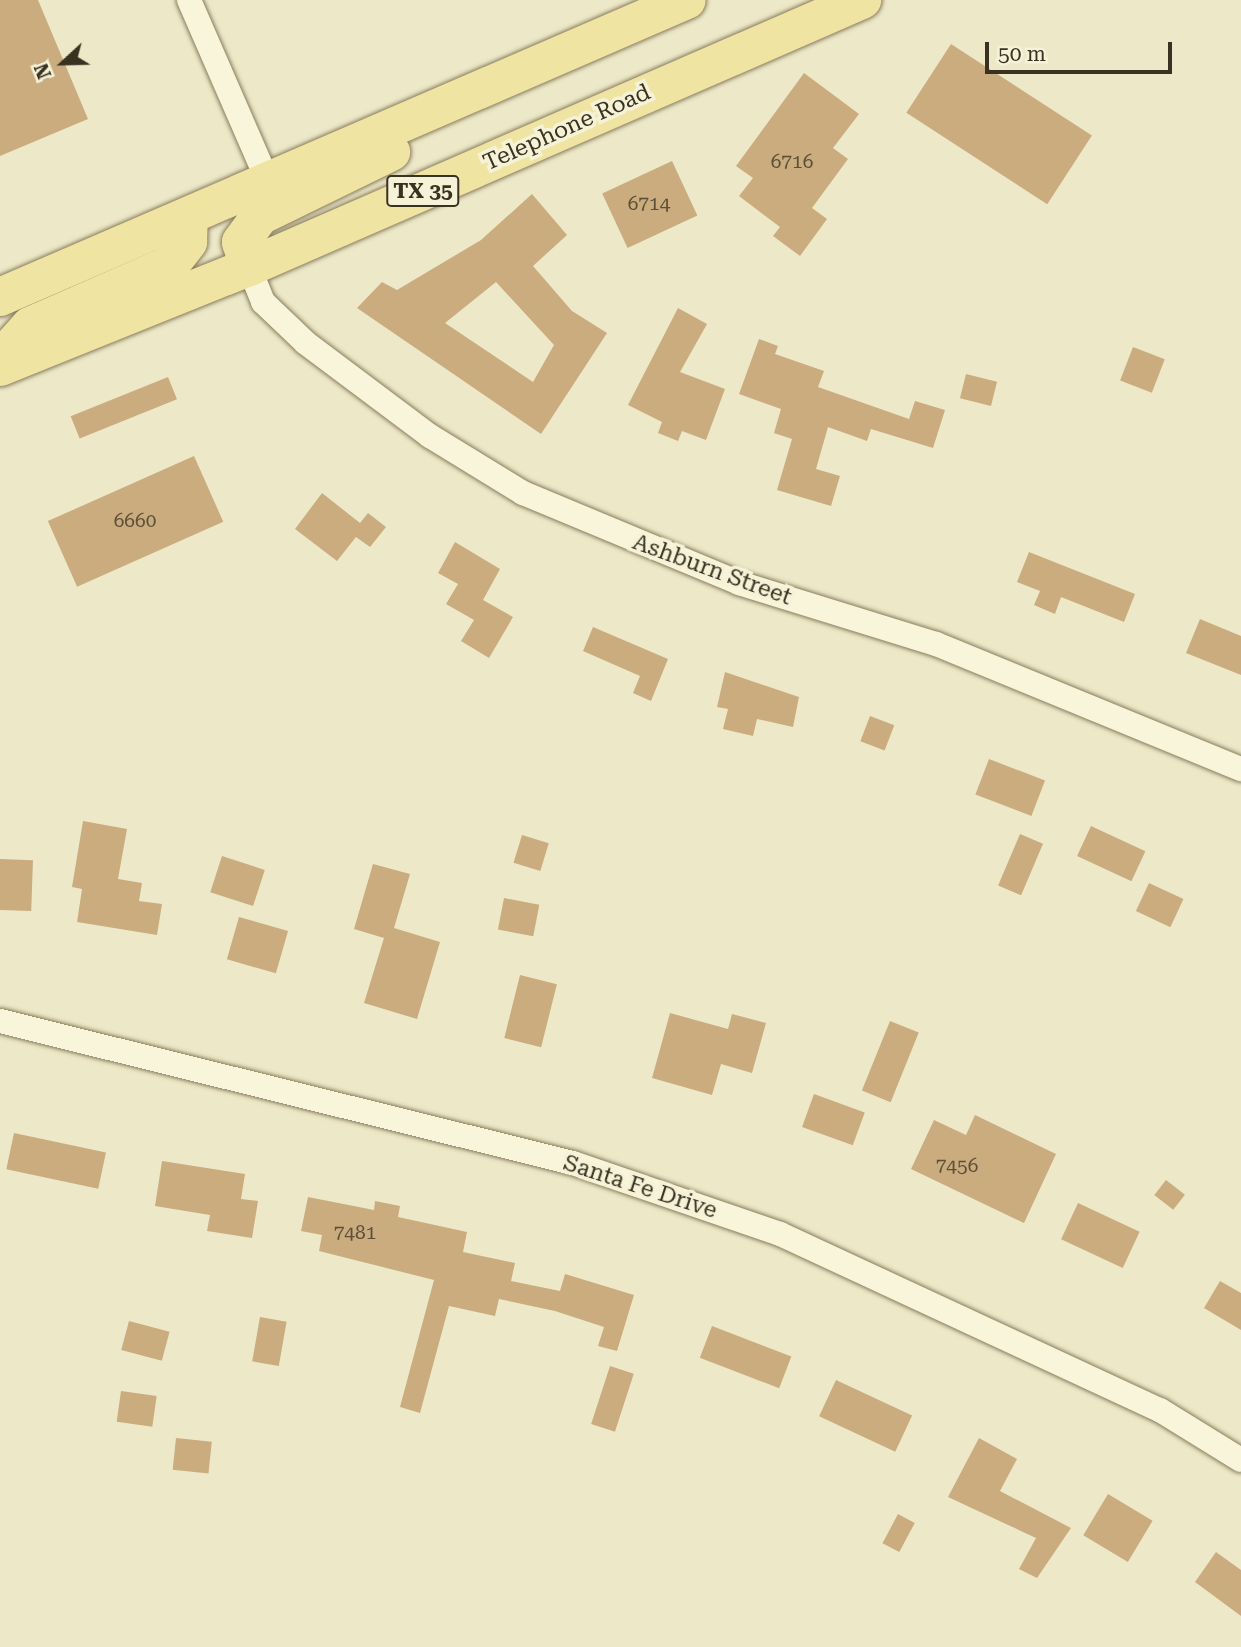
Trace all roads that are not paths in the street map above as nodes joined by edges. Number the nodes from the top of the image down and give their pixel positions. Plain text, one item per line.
1 (189, 0) edge
2 (687, 0) edge
3 (862, 0) edge
4 (484, 87) junction
5 (267, 179) junction
6 (189, 218) junction
7 (249, 267) junction
8 (0, 297) edge
9 (0, 359) edge
10 (0, 367) edge
11 (1241, 769) edge
12 (0, 1021) edge
13 (1241, 1460) edge

1 - 5 street
2 - 4 main road
3 - 7 main road, Telephone Road / TX 35
4 - 5 main road
4 - 7 main road
5 - 6 main road
6 - 8 main road
6 - 9 main road
7 - 10 main road, Telephone Road / TX 35
7 - 11 street, Ashburn Street
12 - 13 street, Santa Fe Drive

